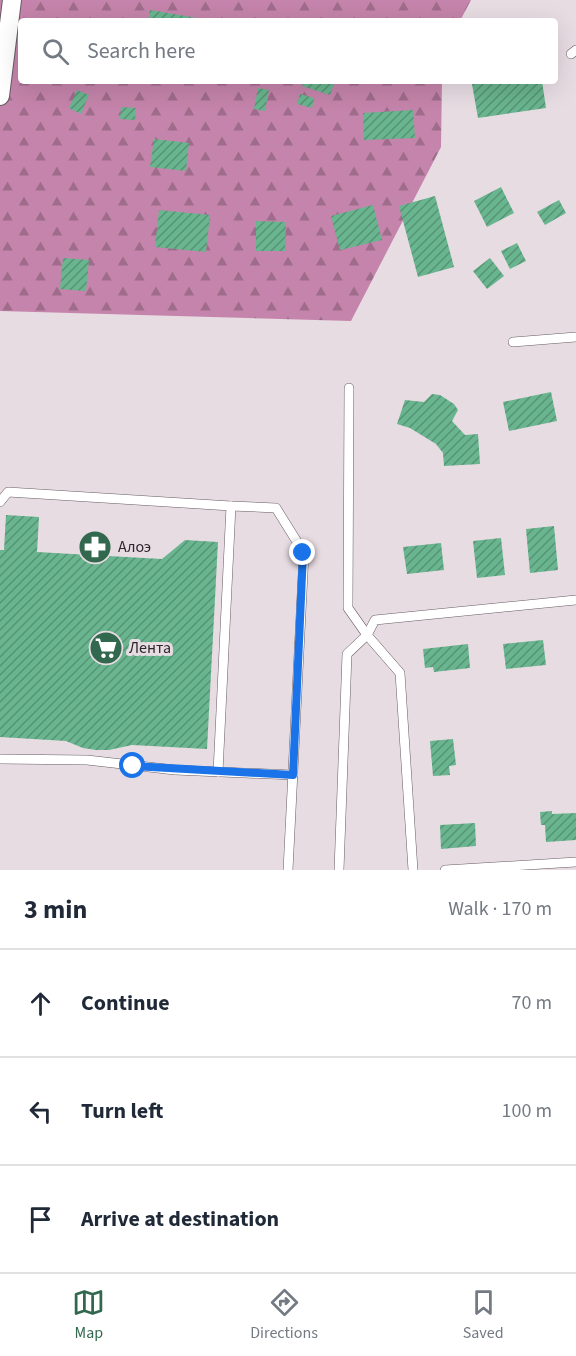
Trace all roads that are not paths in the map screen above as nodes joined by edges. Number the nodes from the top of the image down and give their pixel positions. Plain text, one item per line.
1 (12, 0) edge
2 (0, 96) edge
3 (576, 337) edge
4 (513, 342) dead end
5 (349, 388) dead end
6 (0, 502) edge
7 (231, 506) junction
8 (576, 600) edge
9 (367, 634) junction
10 (0, 759) edge
11 (218, 772) junction
12 (293, 775) junction
13 (576, 862) edge
14 (288, 870) edge
15 (339, 870) edge
16 (413, 870) edge
17 (445, 870) edge

1 - 2 street
3 - 4 lane
5 - 9 lane
6 - 7 lane
7 - 11 lane
7 - 12 lane
8 - 9 lane
9 - 15 lane
9 - 16 lane
10 - 11 lane
11 - 12 lane
12 - 14 lane
13 - 17 lane

